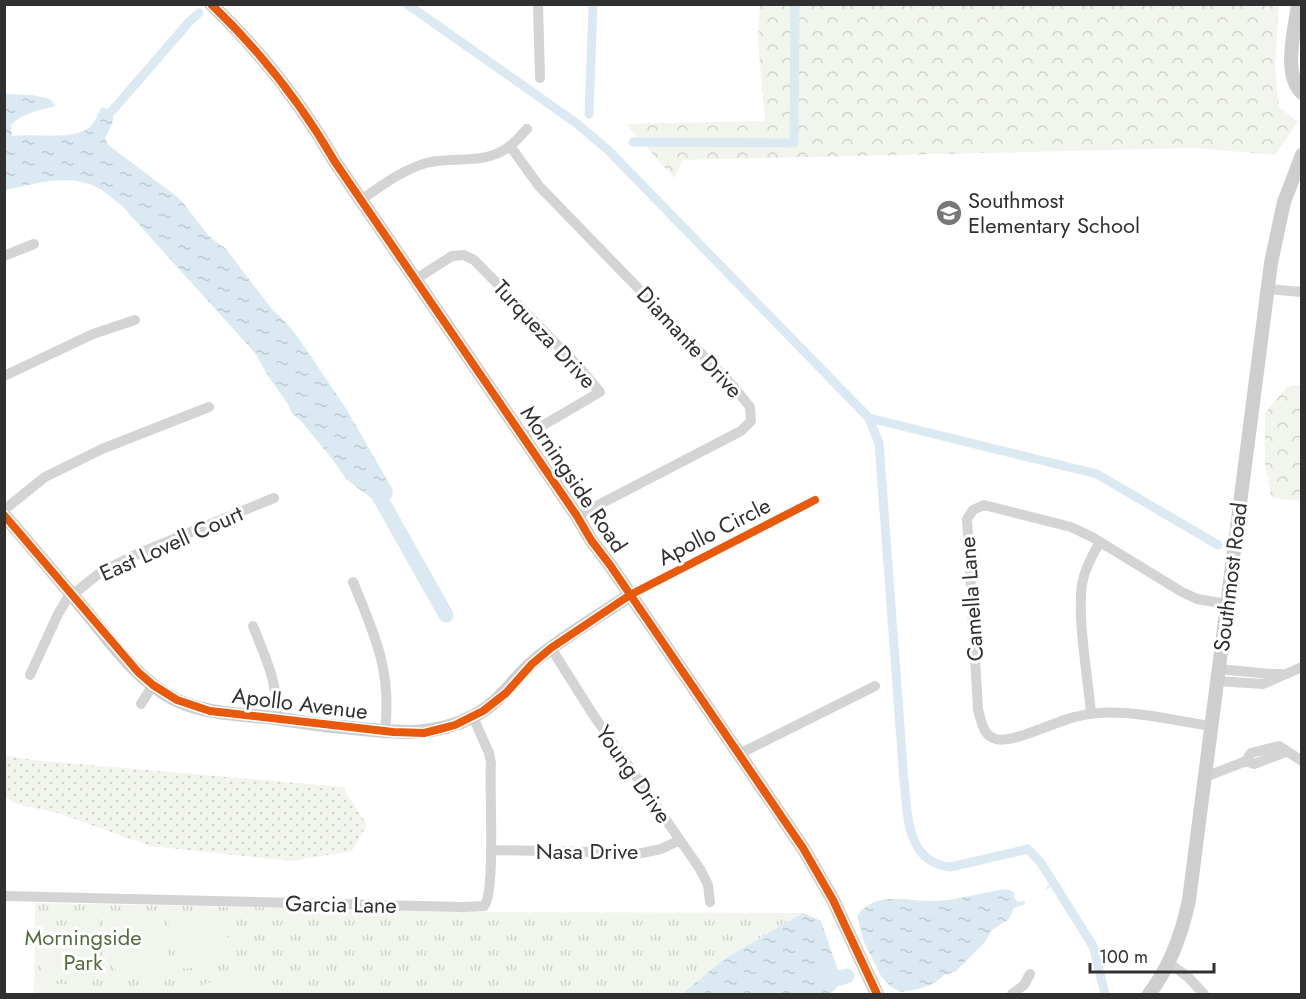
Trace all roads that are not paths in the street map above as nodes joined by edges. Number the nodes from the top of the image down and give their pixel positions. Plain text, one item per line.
1 (211, 4) edge
2 (538, 4) edge
3 (1298, 4) edge
4 (540, 78) dead end
5 (1302, 93) edge
6 (527, 129) dead end
7 (510, 146) junction
8 (1302, 156) edge
9 (361, 200) junction
10 (34, 244) dead end
11 (4, 256) edge
12 (416, 279) junction
13 (1268, 289) junction
14 (1302, 292) edge
15 (135, 320) dead end
16 (4, 376) edge
17 (209, 407) dead end
18 (523, 437) junction
19 (274, 498) dead end
20 (815, 500) dead end
21 (4, 510) edge
22 (4, 515) edge
23 (577, 516) junction
24 (1100, 542) junction
25 (354, 582) dead end
26 (72, 594) junction
27 (630, 595) junction
28 (1227, 604) junction
29 (253, 626) dead end
30 (551, 648) junction
31 (1302, 667) edge
32 (30, 675) dead end
33 (1218, 675) junction
34 (153, 685) junction
35 (875, 686) dead end
36 (141, 704) dead end
37 (1091, 714) junction
38 (472, 717) junction
39 (276, 718) junction
40 (1211, 726) junction
41 (385, 731) junction
42 (738, 754) junction
43 (1302, 760) edge
44 (1205, 777) junction
45 (680, 840) junction
46 (491, 850) junction
47 (4, 896) edge
48 (710, 902) dead end
49 (1169, 963) junction
50 (1030, 974) dead end
51 (877, 994) edge
52 (1012, 994) edge
53 (1149, 994) edge
54 (1204, 994) edge

1 - 9 street, Morningside Road
2 - 4 street
3 - 5 street
6 - 7 street
7 - 9 street
7 - 23 street, Diamante Drive
8 - 13 street, Southmost Road
9 - 12 street, Morningside Road
10 - 11 street
12 - 18 street, Morningside Road
12 - 18 street, Turqueza Drive
13 - 14 street
13 - 28 street, Southmost Road
15 - 16 street
17 - 21 street
18 - 23 street, Morningside Road
19 - 26 street, East Lovell Court
20 - 27 street, Apollo Circle
22 - 26 street, Apollo Avenue
23 - 27 street, Morningside Road
24 - 28 street, Camella Lane
24 - 37 street
24 - 37 street, Camella Lane
25 - 41 street
26 - 32 street, East Lovell Court
26 - 34 street, Apollo Avenue
27 - 30 street, Apollo Avenue
27 - 42 street, Morningside Road
28 - 33 street, Southmost Road
29 - 39 street
30 - 38 street, Apollo Avenue
30 - 45 street, Young Drive
31 - 33 street
33 - 40 street, Southmost Road
34 - 36 street
34 - 39 street, Apollo Avenue
35 - 42 street
37 - 40 street, Camella Lane
38 - 41 street, Apollo Avenue
38 - 46 street, Garcia Lane
39 - 41 street, Apollo Avenue
40 - 44 street, Southmost Road
42 - 51 street, Morningside Road
43 - 44 street
44 - 49 street, Southmost Road
45 - 46 street, Nasa Drive
45 - 48 street, Young Drive
46 - 47 street, Garcia Lane
49 - 53 street, Southmost Road
49 - 54 street
50 - 52 street

